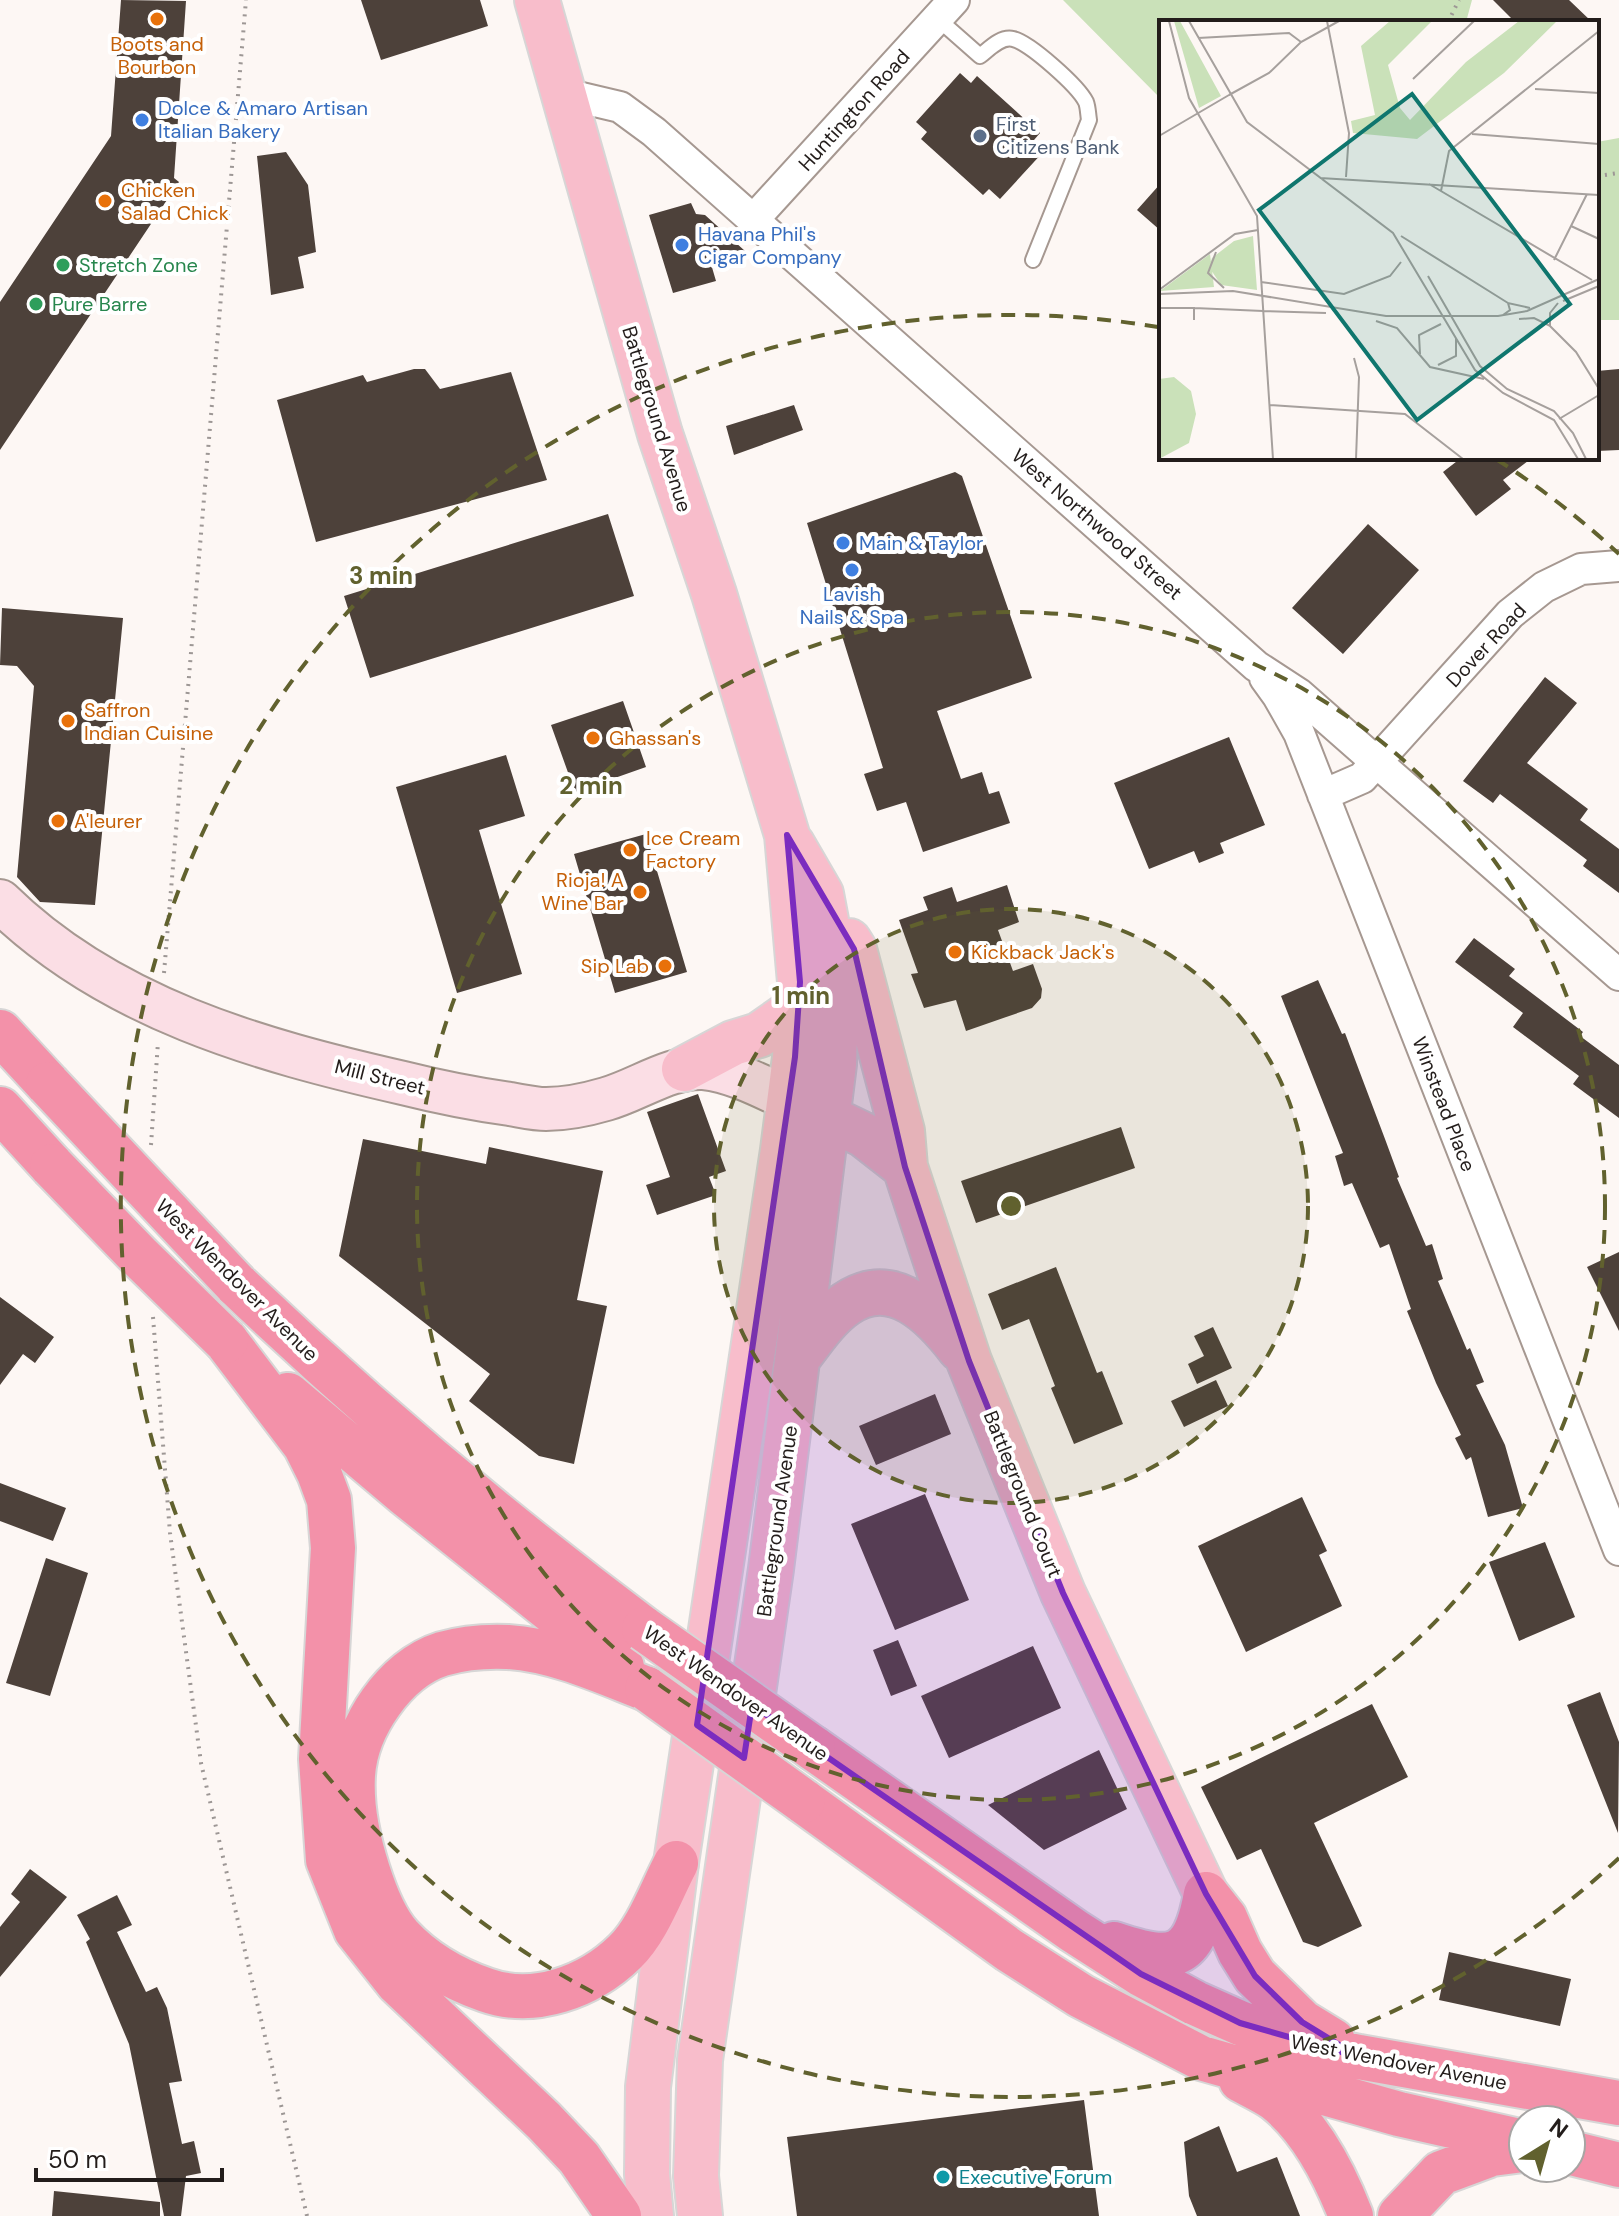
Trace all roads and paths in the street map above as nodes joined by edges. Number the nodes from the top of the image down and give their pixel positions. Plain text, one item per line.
1 (246, 0) edge
2 (537, 0) edge
3 (1459, 0) edge
4 (945, 7) edge
5 (1449, 20) edge
6 (565, 94) junction
7 (1619, 173) edge
8 (1599, 176) edge
9 (753, 220) junction
10 (1033, 260) dead end
11 (1619, 566) edge
12 (1256, 666) junction
13 (1376, 764) junction
14 (1323, 795) junction
15 (787, 835) junction
16 (821, 894) junction
17 (0, 901) edge
18 (1619, 975) edge
19 (799, 1007) junction
20 (161, 1009) junction
21 (0, 1032) edge
22 (684, 1069) junction
23 (808, 1108) junction
24 (0, 1109) edge
25 (151, 1158) dead end
26 (905, 1167) junction
27 (152, 1310) dead end
28 (226, 1341) junction
29 (800, 1355) junction
30 (969, 1361) junction
31 (1619, 1550) edge
32 (647, 1689) junction
33 (676, 1863) junction
34 (1206, 1894) junction
35 (1074, 1931) junction
36 (1359, 2057) junction
37 (1201, 2058) junction
38 (1619, 2103) edge
39 (1507, 2138) edge
40 (1507, 2152) edge
41 (1587, 2157) edge
42 (1619, 2165) edge
43 (307, 2216) edge
44 (619, 2216) edge
45 (651, 2216) edge
46 (700, 2216) edge
47 (1351, 2216) edge
48 (1400, 2216) edge

1 - 20 path
2 - 6 main road, Battleground Avenue
3 - 5 path
4 - 9 street, Huntington Road
4 - 10 lane
6 - 9 street, West Northwood Street
6 - 15 main road, Battleground Avenue
7 - 8 path
9 - 12 street, West Northwood Street
11 - 13 street, Dover Road
12 - 13 street, West Northwood Street
12 - 14 street, Winstead Place
13 - 14 street, Dover Road
13 - 18 street, West Northwood Street
14 - 31 street, Winstead Place
15 - 16 main road, Battleground Avenue
15 - 19 main road, Battleground Avenue
16 - 23 main road, Battleground Avenue
16 - 26 main road, Battleground Court
17 - 20 street, Mill Street
19 - 22 main road
19 - 23 main road, Battleground Avenue
20 - 22 street, Mill Street
20 - 25 path
21 - 35 highway, West Wendover Avenue, bridge
22 - 23 street, Mill Street
23 - 26 main road
23 - 29 main road, Battleground Avenue
23 - 33 main road, Battleground Avenue
24 - 28 highway, West Wendover Avenue, bridge
26 - 30 main road, Battleground Court
27 - 43 path
28 - 32 highway, West Wendover Avenue
28 - 44 highway
29 - 30 main road
29 - 46 main road, Battleground Avenue
30 - 34 main road, Battleground Court
32 - 33 highway
32 - 37 highway, West Wendover Avenue, bridge
33 - 45 main road, Battleground Avenue
34 - 35 highway
34 - 36 highway
35 - 36 highway, West Wendover Avenue
36 - 38 highway, West Wendover Avenue
37 - 39 highway, West Wendover Avenue
37 - 47 highway
40 - 48 highway
41 - 42 highway

